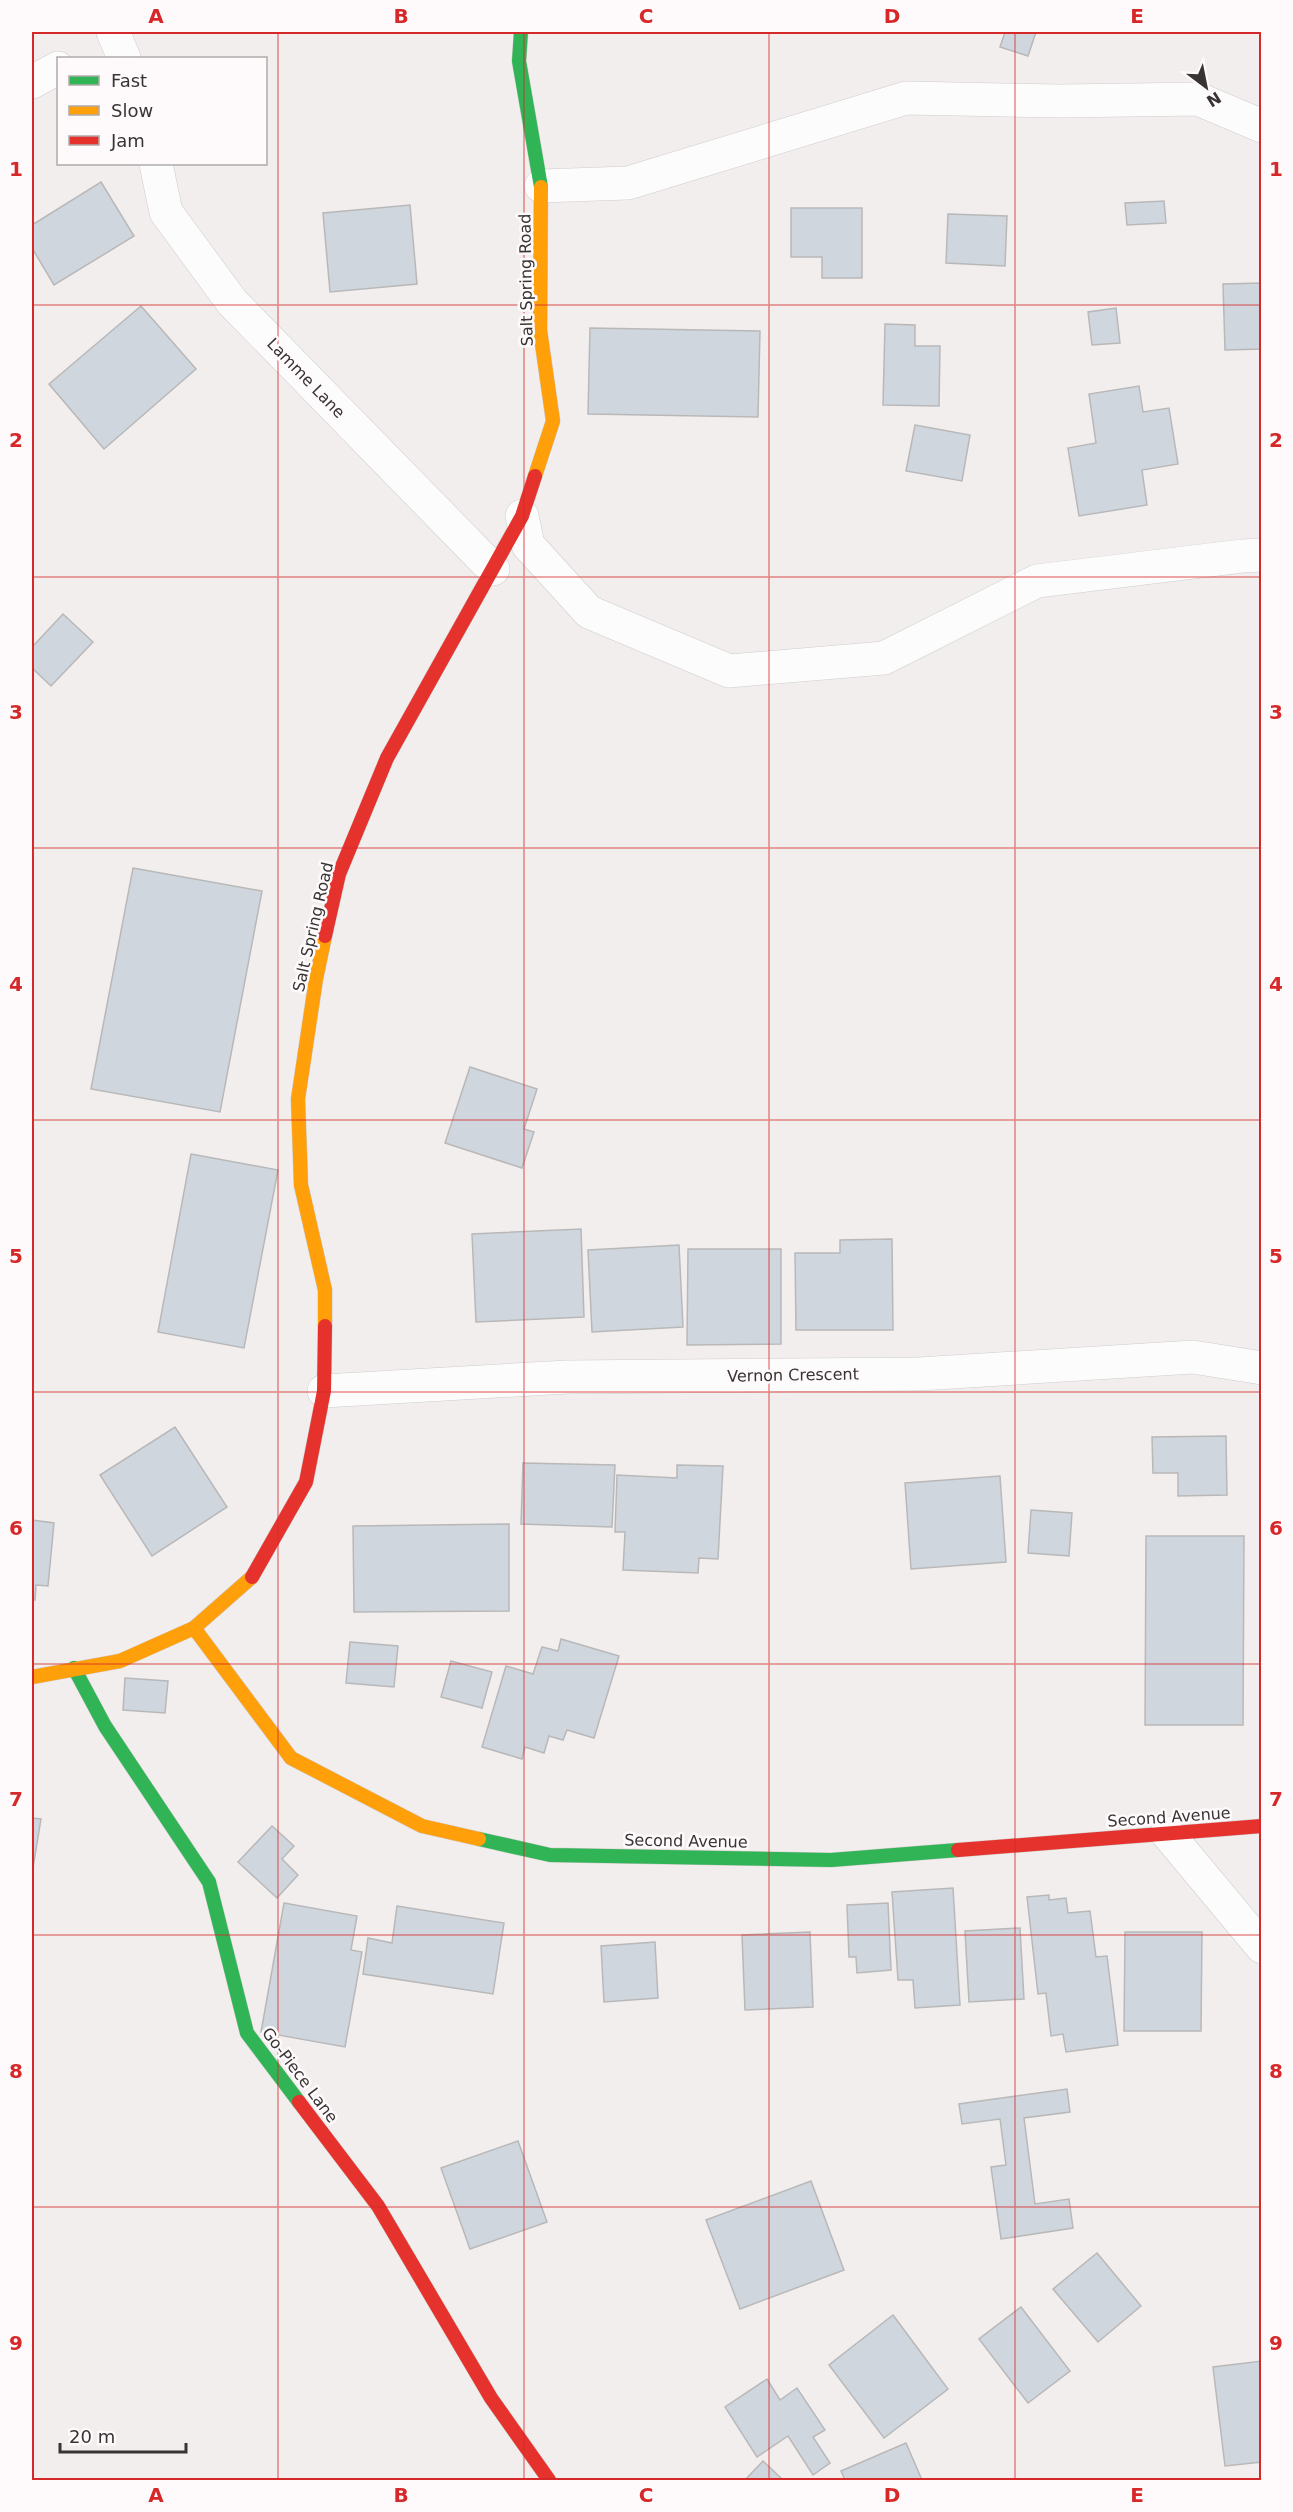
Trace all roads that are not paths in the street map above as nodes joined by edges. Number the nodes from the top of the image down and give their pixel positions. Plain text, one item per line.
1 (113, 32) edge
2 (521, 32) edge
3 (124, 57) edge
4 (1262, 126) edge
5 (156, 165) edge
6 (541, 186) junction
7 (522, 516) junction
8 (1262, 555) edge
9 (493, 569) junction
10 (1262, 1368) edge
11 (324, 1391) junction
12 (194, 1628) junction
13 (74, 1668) junction
14 (32, 1677) edge
15 (1262, 1827) edge
16 (1167, 1833) junction
17 (1262, 1947) edge
18 (549, 2481) edge

1 - 3 street
2 - 6 street, Salt Spring Road
4 - 6 street
5 - 9 street, Lamme Lane
6 - 7 street, Salt Spring Road
7 - 8 street
7 - 9 street, Salt Spring Road
9 - 11 street, Salt Spring Road
10 - 11 street, Vernon Crescent
11 - 12 street, Salt Spring Road
12 - 13 street, Salt Spring Road
12 - 16 street, Second Avenue
13 - 14 street, Salt Spring Road
13 - 18 street, Go-Piece Lane
15 - 16 street, Second Avenue
16 - 17 street

